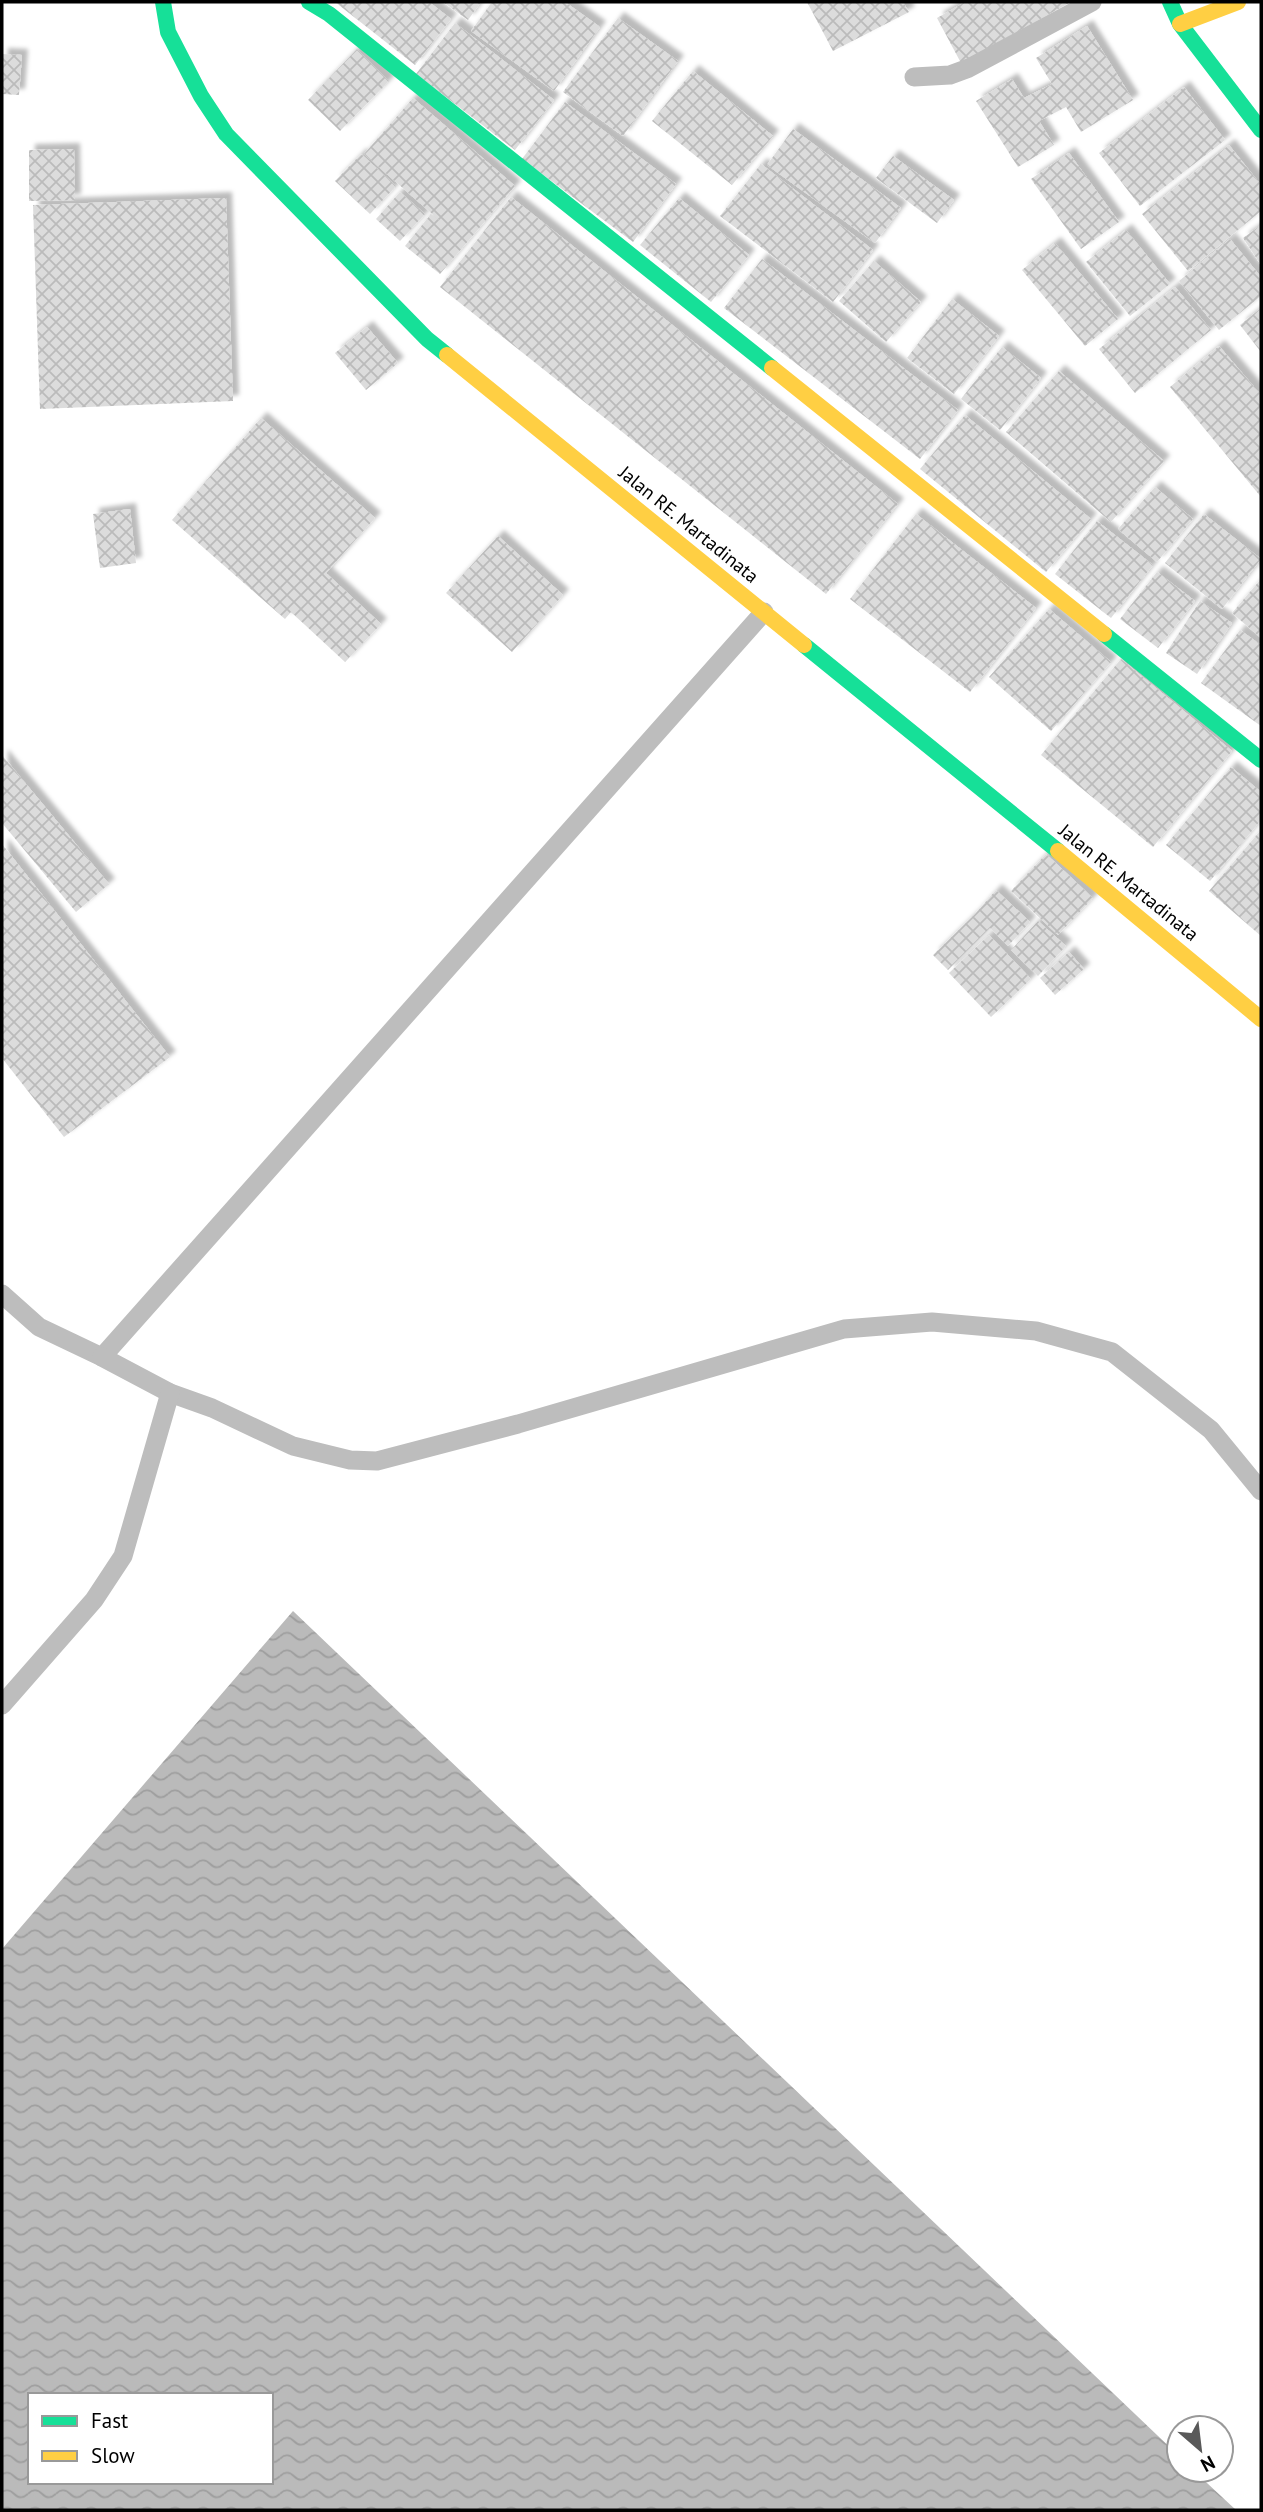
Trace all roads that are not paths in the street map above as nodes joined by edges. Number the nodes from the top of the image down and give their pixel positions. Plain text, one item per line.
1 (163, 2) edge
2 (309, 2) edge
3 (1092, 2) edge
4 (1170, 2) edge
5 (1238, 2) edge
6 (1180, 24) junction
7 (914, 77) dead end
8 (1261, 130) edge
9 (765, 612) junction
10 (1261, 760) edge
11 (1261, 1019) edge
12 (2, 1293) edge
13 (102, 1357) junction
14 (170, 1393) junction
15 (1261, 1491) edge
16 (2, 1705) edge

1 - 9 main road, Jalan RE. Martadinata
2 - 10 main road
3 - 7 lane
4 - 6 main road
5 - 6 main road
6 - 8 main road
9 - 11 main road, Jalan RE. Martadinata
9 - 13 lane
12 - 13 lane
13 - 14 lane
14 - 15 lane
14 - 16 lane

